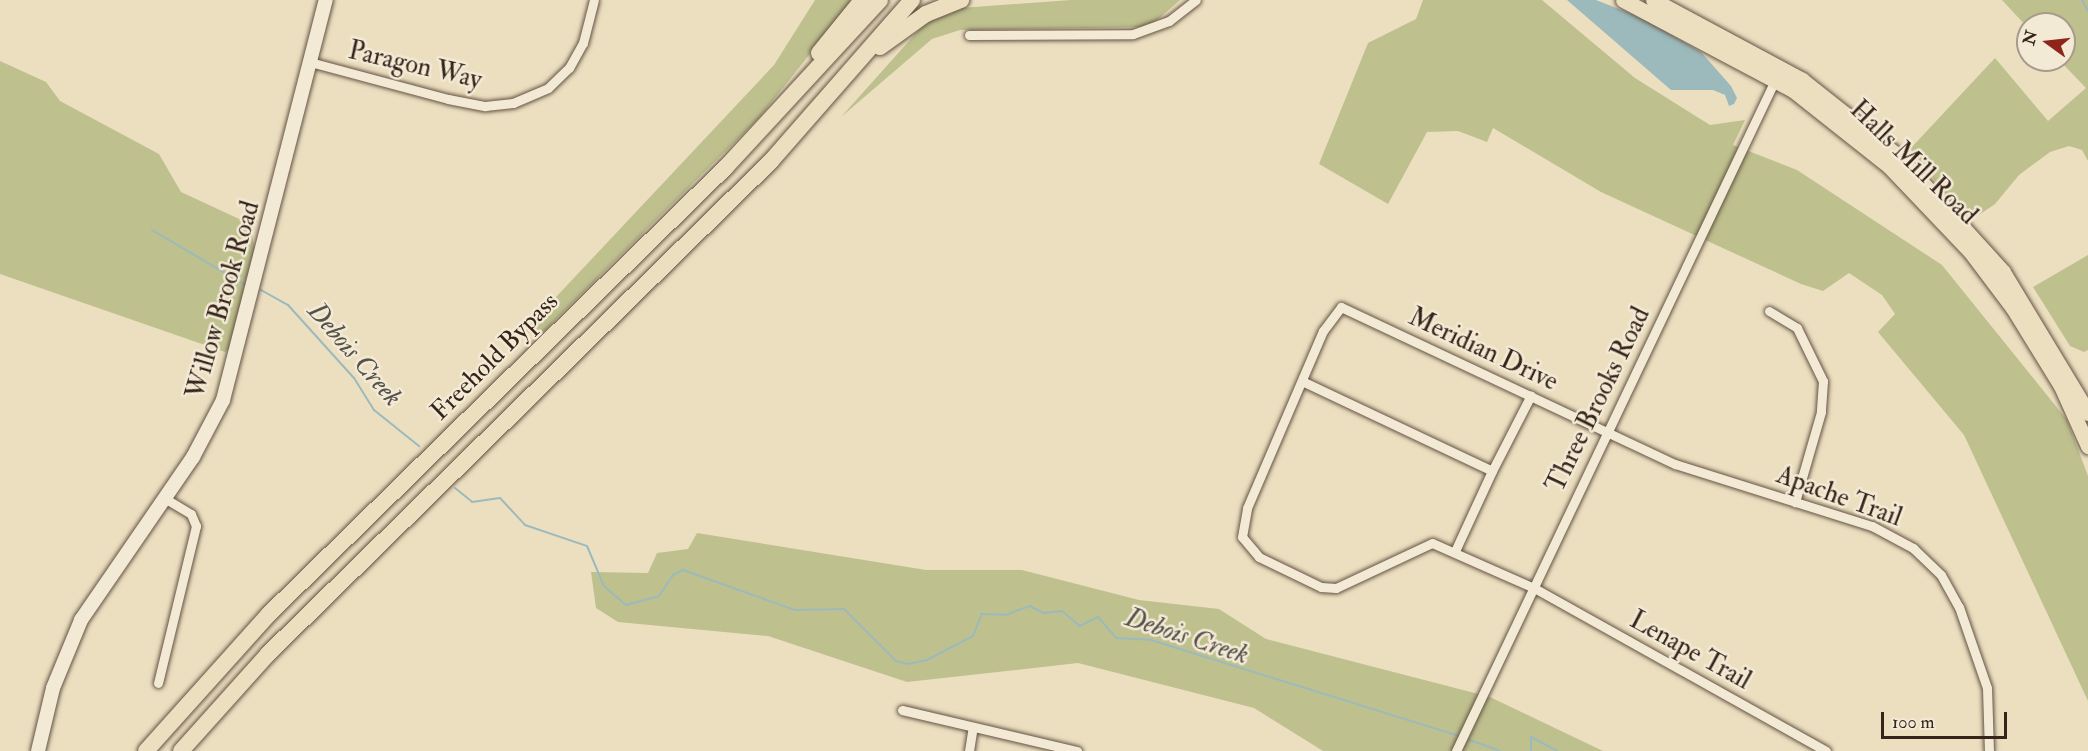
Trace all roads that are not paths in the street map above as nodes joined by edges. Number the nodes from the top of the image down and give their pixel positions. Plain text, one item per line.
1 (326, 0) edge
2 (594, 0) edge
3 (862, 0) edge
4 (880, 0) edge
5 (912, 0) edge
6 (961, 0) edge
7 (1196, 0) edge
8 (1623, 0) edge
9 (1653, 0) edge
10 (1682, 29) junction
11 (969, 34) dead end
12 (1733, 41) junction
13 (310, 62) junction
14 (850, 73) junction
15 (1779, 74) junction
16 (726, 167) junction
17 (1769, 310) dead end
18 (1302, 381) junction
19 (1531, 395) junction
20 (2088, 413) edge
21 (1607, 432) junction
22 (2088, 446) edge
23 (1492, 471) junction
24 (166, 499) junction
25 (1795, 502) junction
26 (1455, 551) junction
27 (1534, 588) junction
28 (158, 683) dead end
29 (902, 710) dead end
30 (973, 727) junction
31 (38, 751) edge
32 (146, 751) edge
33 (181, 751) edge
34 (969, 751) edge
35 (1077, 751) edge
36 (1456, 751) edge
37 (1826, 751) edge
38 (1989, 751) edge

1 - 13 street, Willow Brook Road
2 - 13 street, Paragon Way
3 - 16 highway
4 - 16 highway, Freehold Bypass
5 - 14 highway, Freehold Bypass
6 - 14 highway
7 - 11 street
8 - 10 main road, Halls Mill Road
9 - 12 main road, Halls Mill Road
10 - 12 main road
10 - 15 main road, Halls Mill Road
12 - 15 main road, Halls Mill Road
13 - 24 street, Willow Brook Road
14 - 33 highway, Freehold Bypass
15 - 20 main road, Halls Mill Road
15 - 21 street, Three Brooks Road
15 - 22 main road, Halls Mill Road
16 - 32 highway, Freehold Bypass
17 - 25 street
18 - 19 street, Meridian Drive
18 - 23 street
18 - 26 street, Lenape Trail
19 - 21 street, Meridian Drive
19 - 23 street
21 - 25 street, Apache Trail
21 - 27 street, Three Brooks Road
23 - 26 street
24 - 28 street
24 - 31 street, Willow Brook Road
25 - 38 street, Apache Trail
26 - 27 street, Lenape Trail
27 - 36 street, Three Brooks Road
27 - 37 street, Lenape Trail
29 - 30 street
30 - 34 street
30 - 35 street

